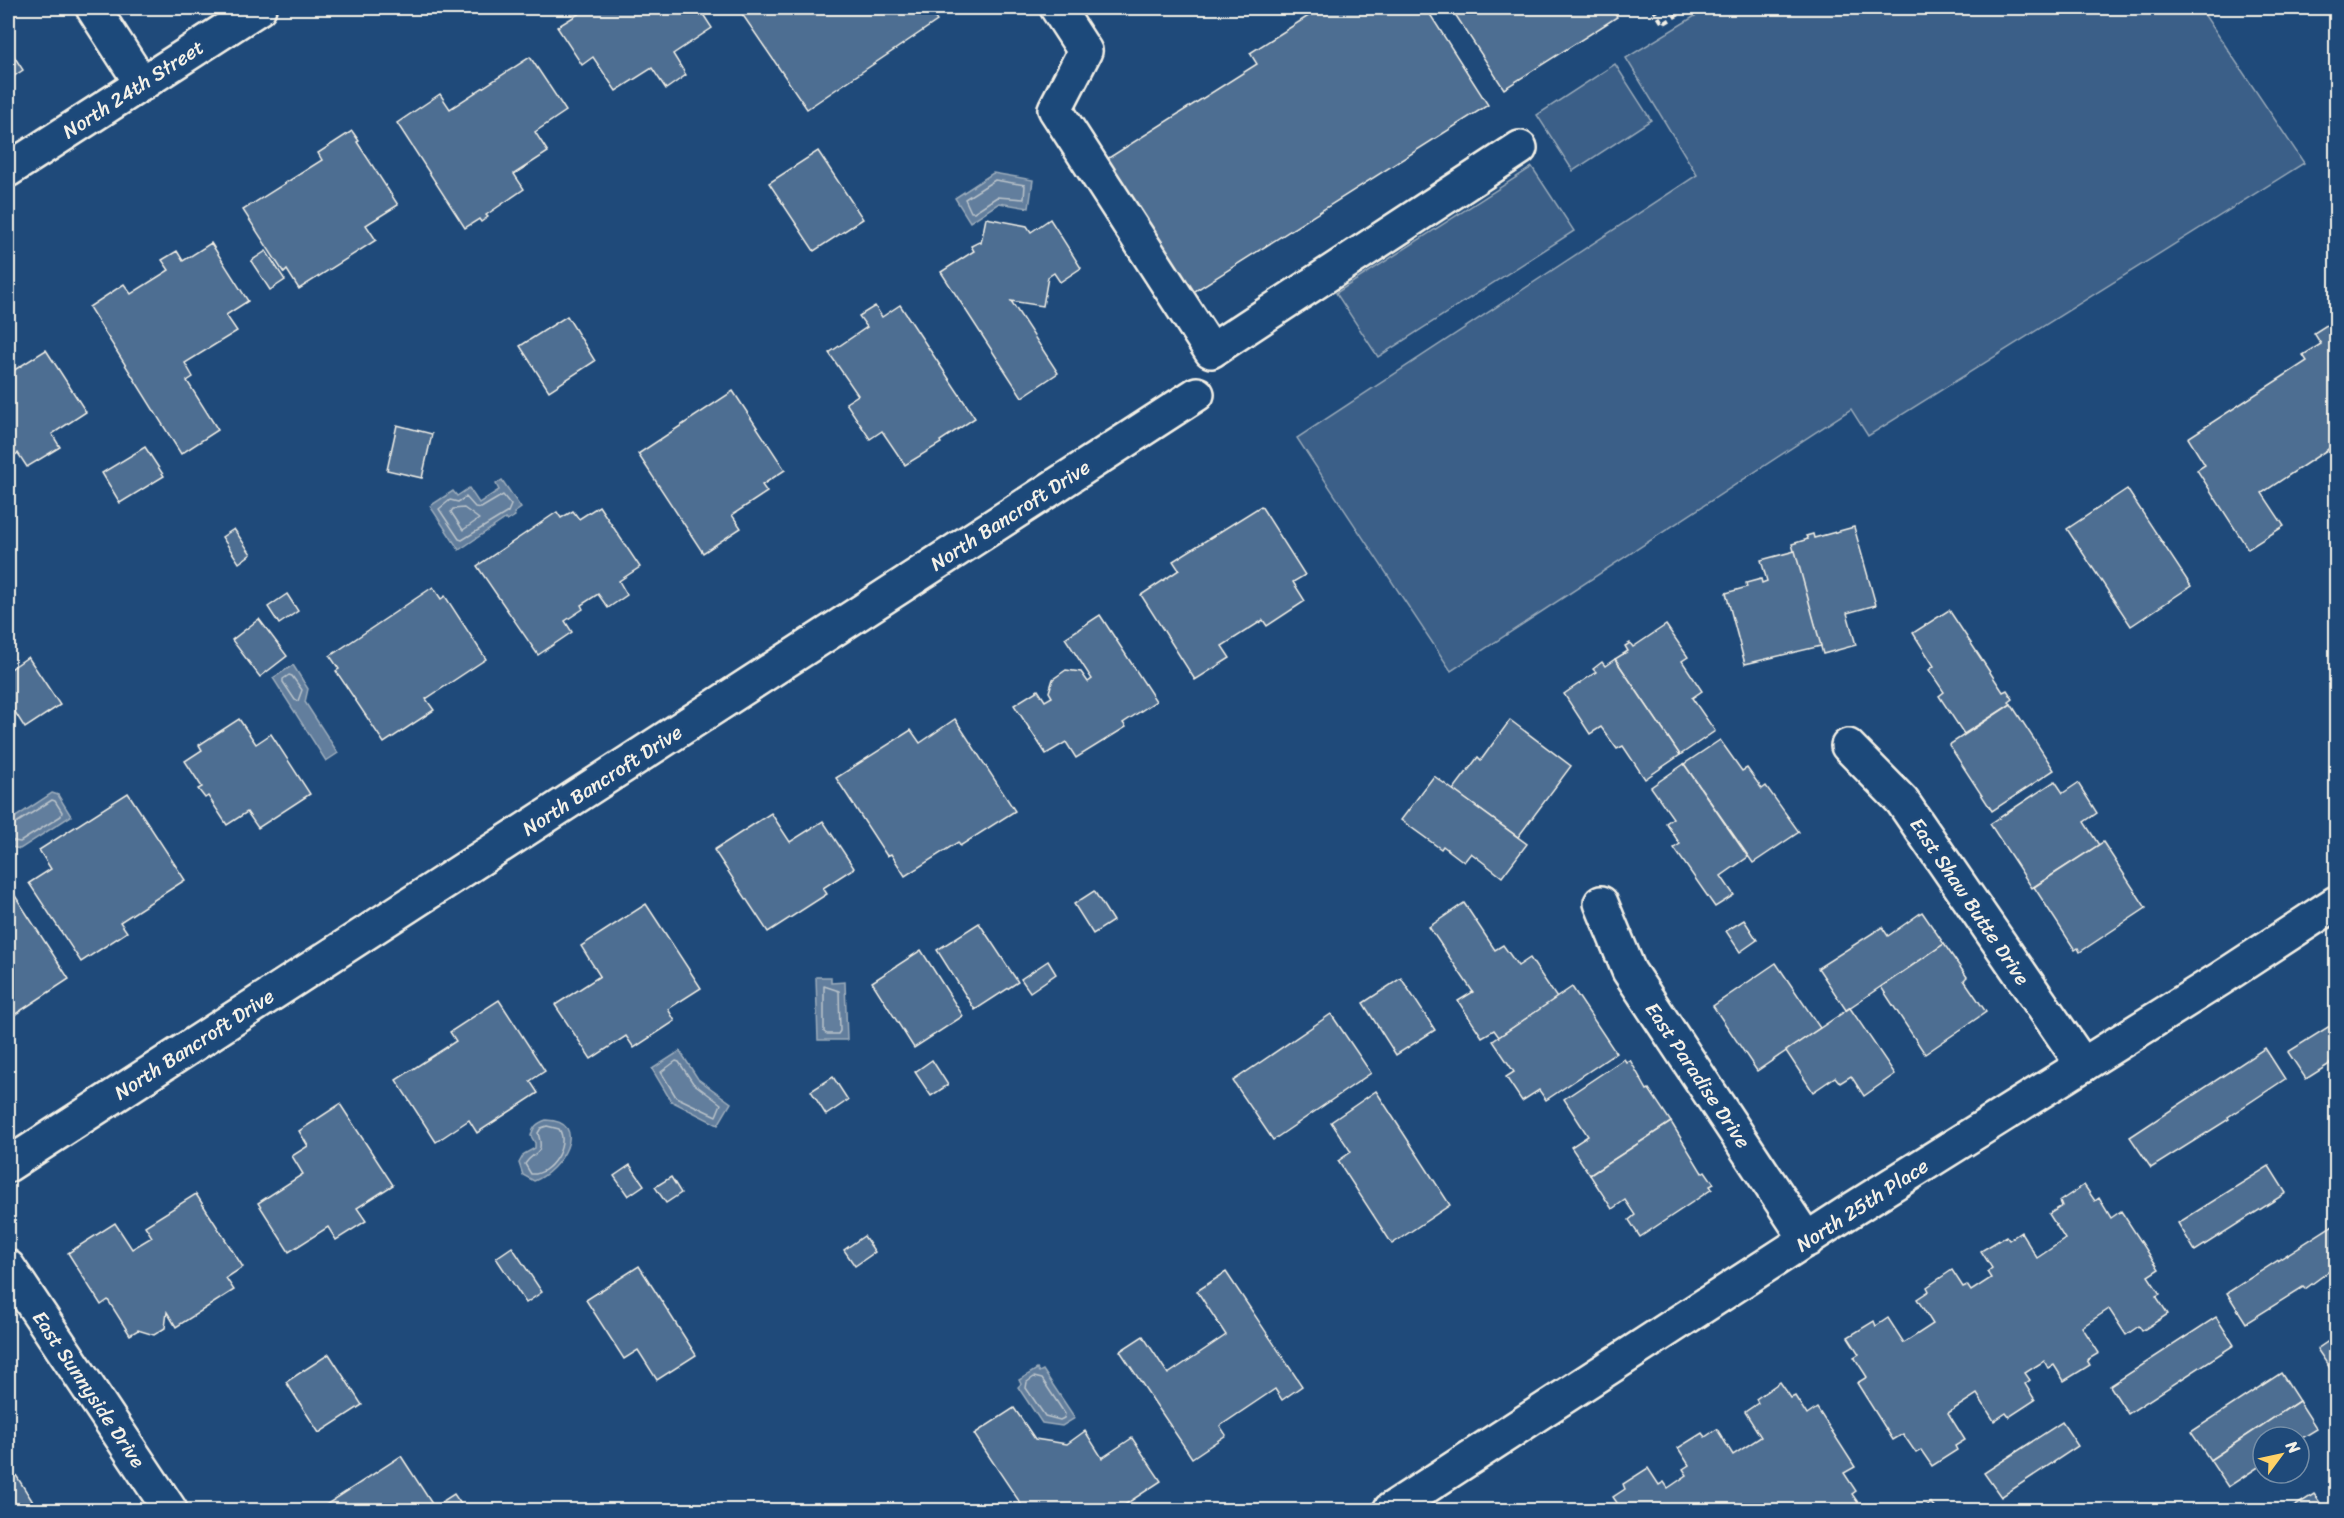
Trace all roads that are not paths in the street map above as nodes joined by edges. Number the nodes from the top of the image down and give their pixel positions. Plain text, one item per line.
1 (93, 8) edge
2 (259, 8) edge
3 (1057, 8) edge
4 (142, 84) junction
5 (1520, 148) dead end
6 (8, 170) edge
7 (1197, 394) dead end
8 (1848, 746) dead end
9 (1601, 903) dead end
10 (2337, 903) edge
11 (2083, 1065) junction
12 (8, 1165) edge
13 (1807, 1240) junction
14 (8, 1267) edge
15 (170, 1510) edge
16 (1390, 1510) edge

1 - 4 street
2 - 4 street, North 24th Street
3 - 5 street
4 - 6 street, North 24th Street
7 - 12 street, North Bancroft Drive
8 - 11 street, East Shaw Butte Drive
9 - 13 street, East Paradise Drive
10 - 11 street, North 25th Place
11 - 13 street, North 25th Place
13 - 16 street, North 25th Place
14 - 15 street, East Sunnyside Drive

